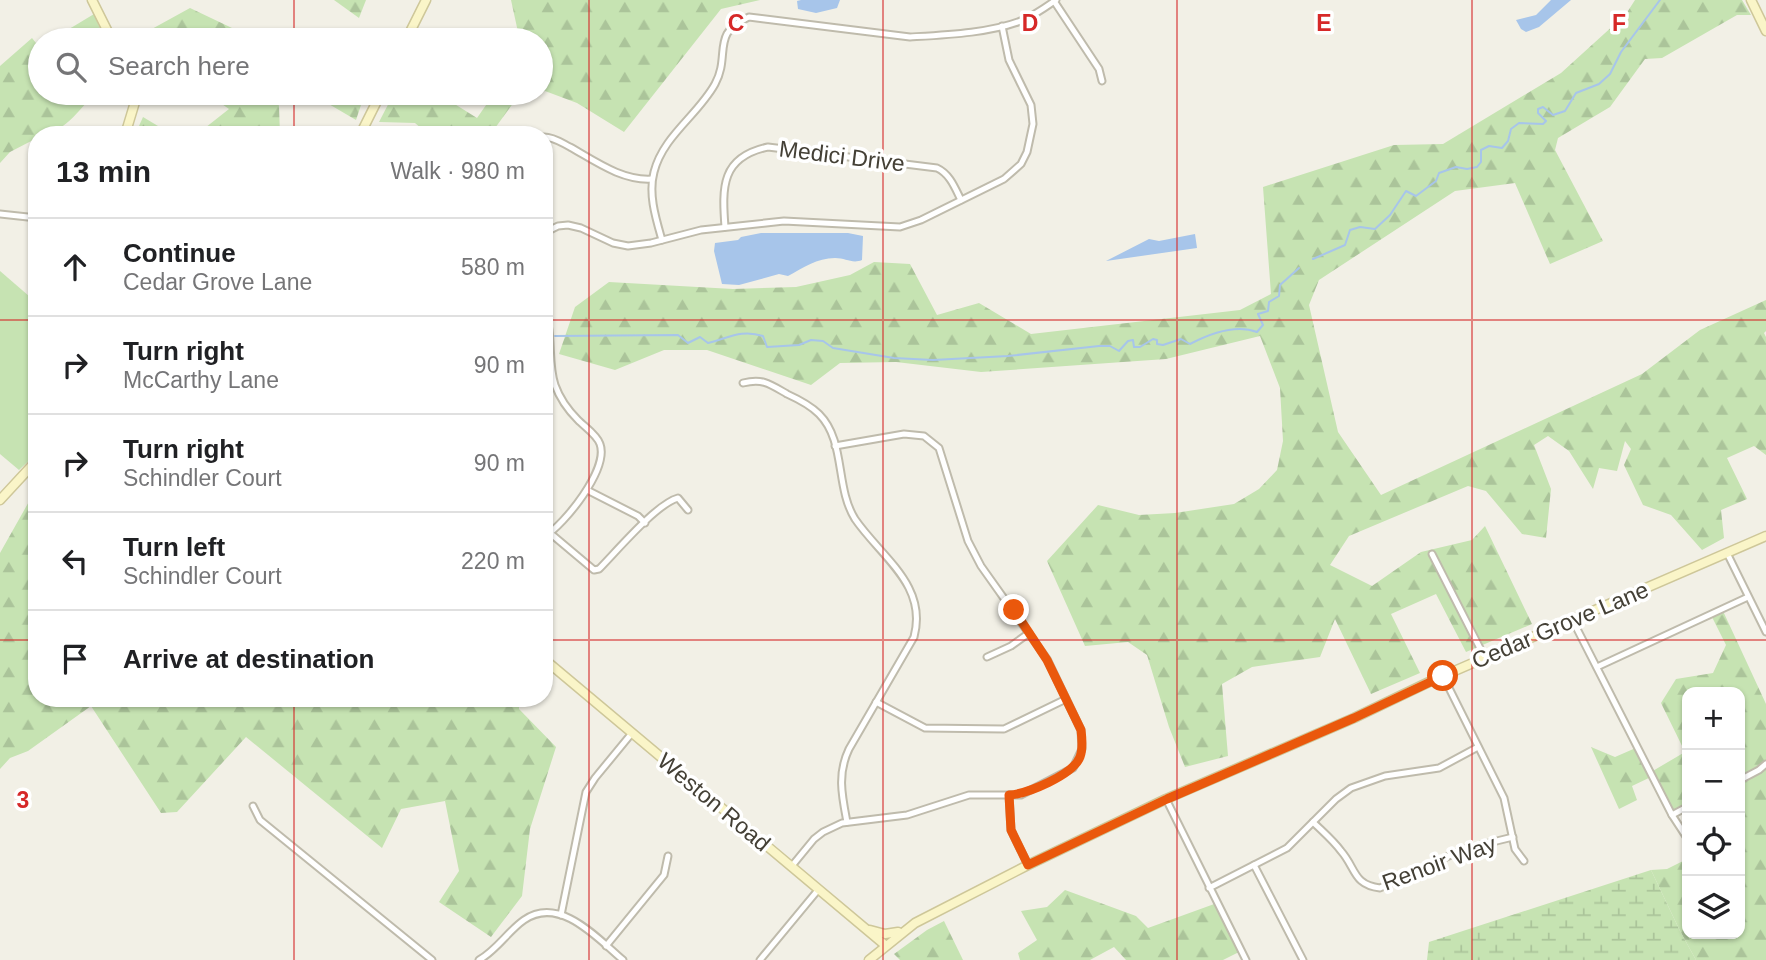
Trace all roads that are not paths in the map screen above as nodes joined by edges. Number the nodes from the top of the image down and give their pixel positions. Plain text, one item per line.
1 (92, 0) edge
2 (426, 0) edge
3 (1751, 0) edge
4 (1055, 1) edge
5 (1002, 26) junction
6 (106, 28) edge
7 (412, 28) edge
8 (1766, 32) edge
9 (1102, 81) dead end
10 (134, 105) edge
11 (375, 105) edge
12 (128, 126) edge
13 (364, 126) edge
14 (553, 140) edge
15 (652, 179) junction
16 (961, 200) junction
17 (0, 214) edge
18 (28, 217) edge
19 (725, 227) junction
20 (553, 228) edge
21 (662, 240) junction
22 (553, 375) edge
23 (743, 383) dead end
24 (835, 446) junction
25 (28, 469) edge
26 (587, 490) junction
27 (0, 499) edge
28 (688, 510) dead end
29 (645, 523) junction
30 (553, 530) edge
31 (1766, 536) edge
32 (553, 539) edge
33 (1727, 553) junction
34 (1432, 554) dead end
35 (1748, 597) junction
36 (1573, 621) junction
37 (1766, 632) edge
38 (1029, 633) junction
39 (987, 657) dead end
40 (1485, 658) junction
41 (553, 667) edge
42 (1597, 667) junction
43 (1443, 676) junction
44 (1066, 699) junction
45 (876, 702) junction
46 (632, 733) junction
47 (1478, 747) junction
48 (1766, 764) edge
49 (1745, 777) edge
50 (1009, 795) junction
51 (1167, 799) junction
52 (253, 806) dead end
53 (1682, 809) edge
54 (1672, 814) junction
55 (847, 822) junction
56 (1313, 822) junction
57 (1682, 830) edge
58 (1513, 837) junction
59 (668, 856) dead end
60 (1524, 861) dead end
61 (1028, 865) junction
62 (1254, 865) junction
63 (791, 867) junction
64 (1209, 888) junction
65 (818, 890) junction
66 (561, 915) junction
67 (862, 927) junction
68 (905, 931) junction
69 (885, 945) junction
70 (606, 946) junction
71 (432, 960) edge
72 (479, 960) edge
73 (623, 960) edge
74 (760, 960) edge
75 (869, 960) edge
76 (1246, 960) edge
77 (1303, 960) edge

1 - 6 main road
2 - 7 main road
3 - 8 main road
4 - 5 street
4 - 9 street
5 - 15 street
5 - 16 street
10 - 12 main road
11 - 13 main road
14 - 15 street
15 - 21 street
16 - 19 street
16 - 19 street, Medici Drive
17 - 18 street
19 - 21 street
20 - 21 street
22 - 26 street
23 - 24 street
24 - 38 street
24 - 45 street
25 - 27 main road
26 - 29 street
26 - 30 street
28 - 29 street
29 - 32 street
31 - 33 main road, Cedar Grove Lane
33 - 35 street
33 - 36 main road, Cedar Grove Lane
34 - 40 street
35 - 37 street
35 - 42 street
36 - 40 main road, Cedar Grove Lane
36 - 42 street
38 - 39 street
38 - 44 street
40 - 43 main road, Cedar Grove Lane
41 - 46 main road, Weston Road
42 - 54 street
43 - 47 street
43 - 51 main road, Cedar Grove Lane
44 - 45 street
44 - 50 street
45 - 55 street
46 - 63 main road, Weston Road
46 - 66 street
47 - 56 street
47 - 58 street
48 - 49 street
50 - 55 street
50 - 61 street
51 - 61 main road, Cedar Grove Lane
51 - 64 street
52 - 71 street
53 - 54 street
54 - 57 street
55 - 63 street
56 - 58 street, Renoir Way
56 - 62 street
58 - 60 street
59 - 70 street
61 - 68 main road, Cedar Grove Lane
62 - 64 street
62 - 77 street
63 - 65 main road, Weston Road
64 - 76 street
65 - 67 main road, Weston Road
65 - 74 street
66 - 70 street
66 - 72 street
67 - 68 main road
67 - 69 main road, Weston Road
68 - 69 main road, Cedar Grove Lane
69 - 75 main road, Cedar Grove Lane
70 - 73 street

